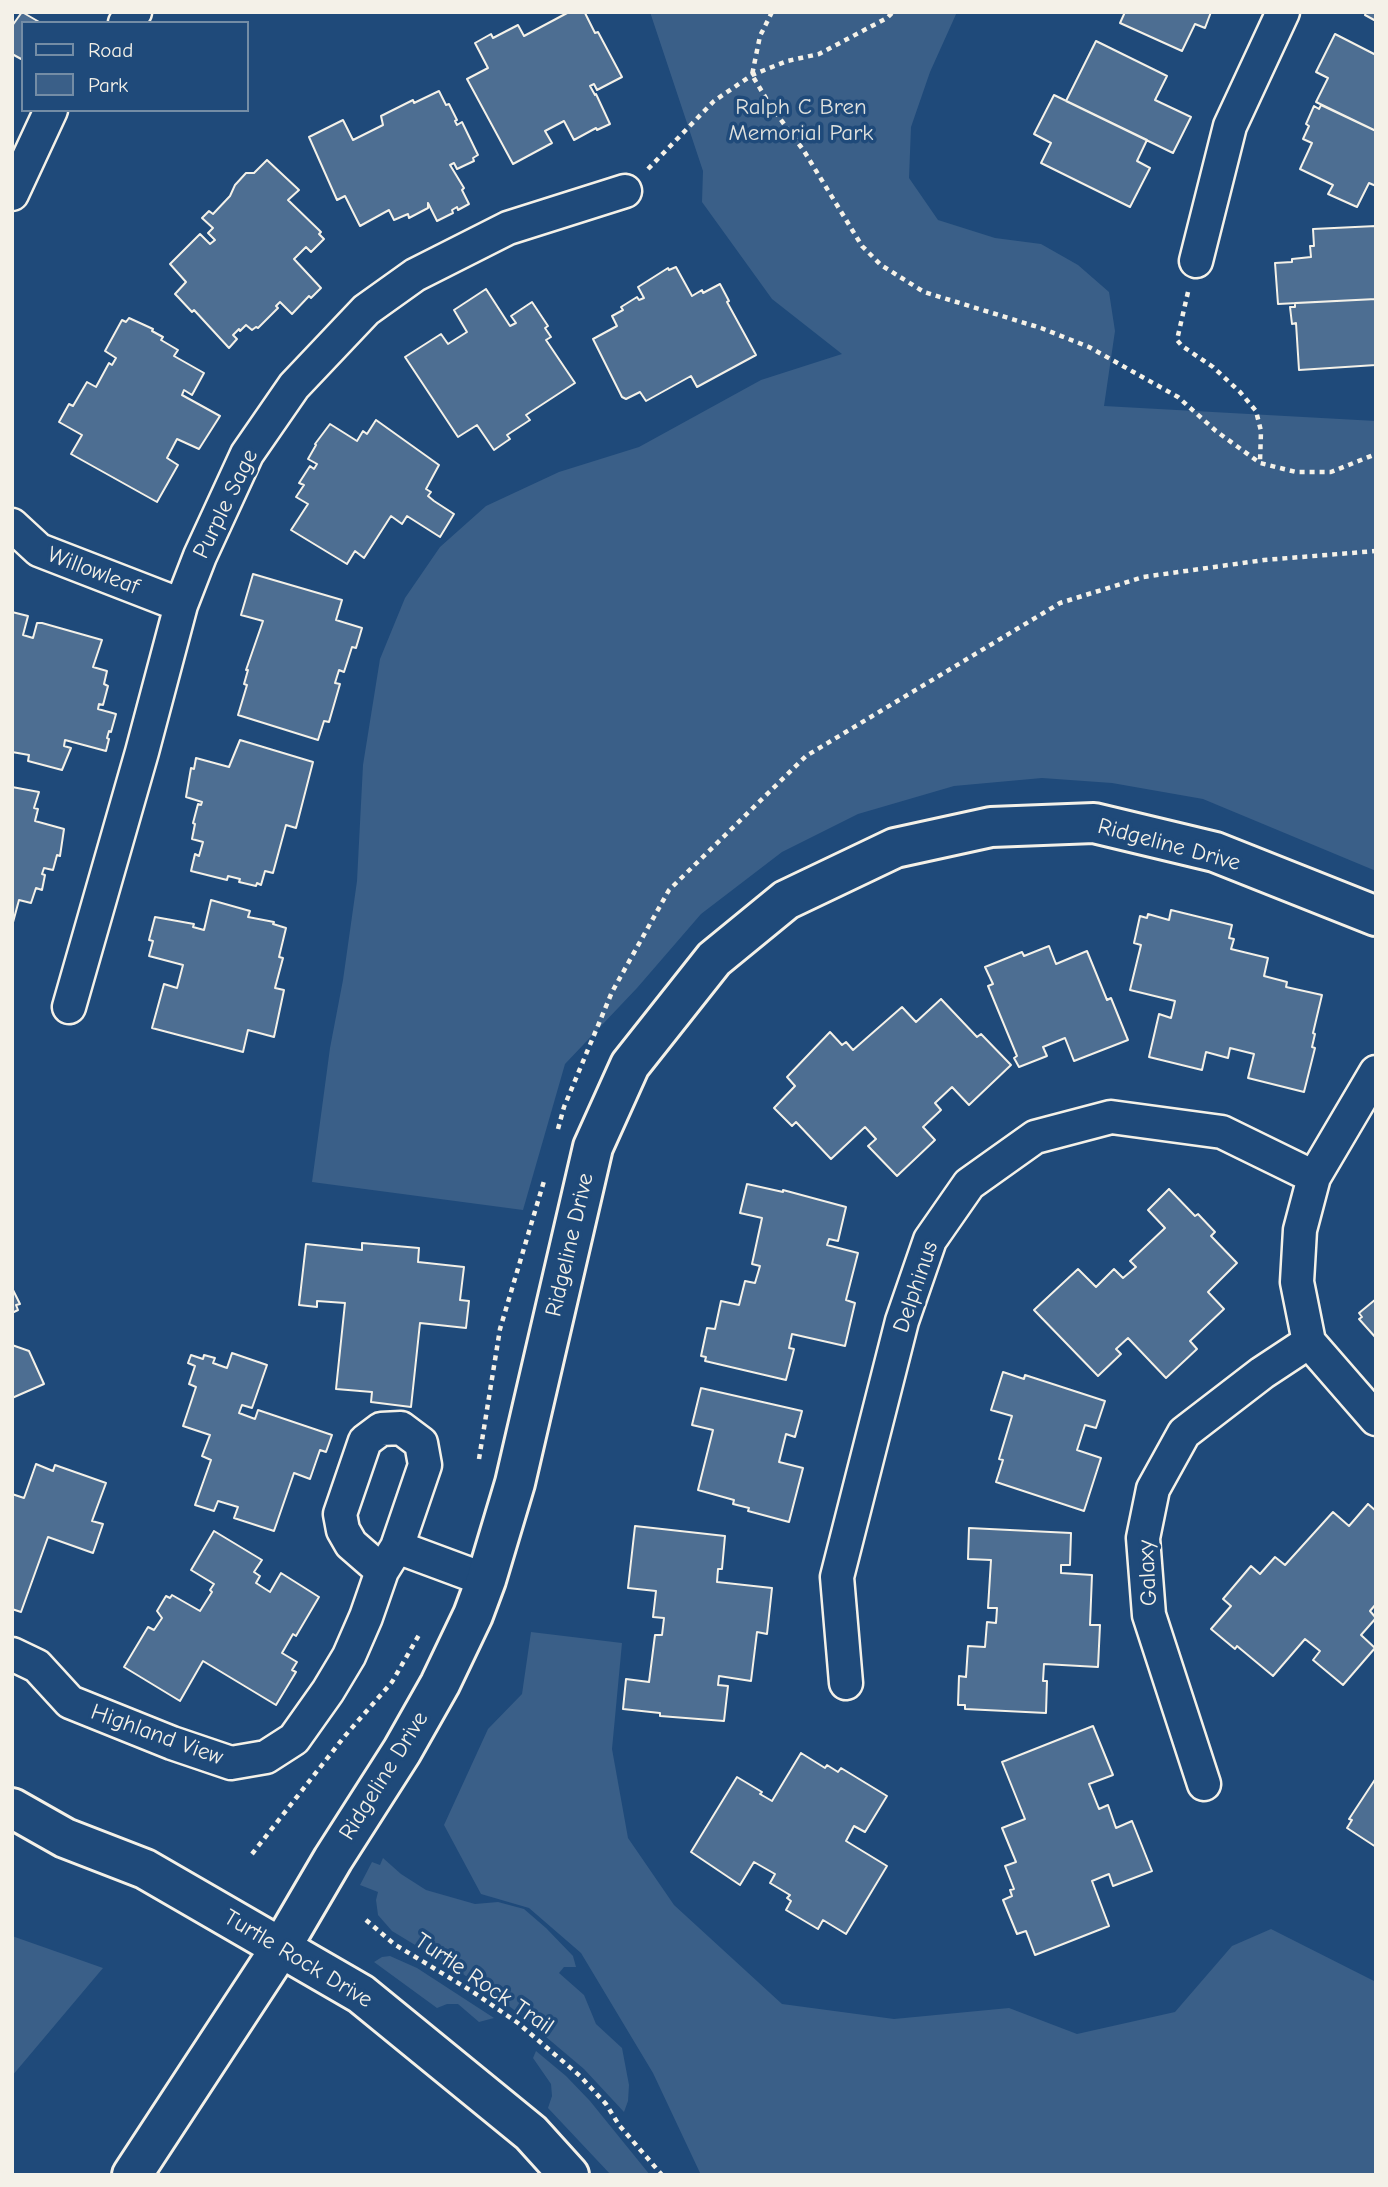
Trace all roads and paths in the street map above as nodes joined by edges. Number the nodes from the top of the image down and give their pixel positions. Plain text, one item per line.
1 (772, 12) edge
2 (893, 12) edge
3 (1283, 12) edge
4 (752, 75) junction
5 (50, 112) edge
6 (625, 191) joint
7 (12, 194) edge
8 (1196, 261) joint
9 (1376, 454) edge
10 (1260, 463) junction
11 (12, 525) edge
12 (180, 605) junction
13 (1376, 916) edge
14 (69, 1007) dead end
15 (1376, 1072) edge
16 (1314, 1177) junction
17 (1309, 1342) junction
18 (1376, 1419) edge
19 (486, 1580) junction
20 (422, 1629) dead end
21 (12, 1654) edge
22 (846, 1683) dead end
23 (1204, 1784) dead end
24 (12, 1808) edge
25 (12, 1835) edge
26 (65, 1838) junction
27 (252, 1854) dead end
28 (366, 1920) dead end
29 (282, 1947) junction
30 (132, 2175) edge
31 (569, 2175) edge
32 (662, 2175) edge

1 - 4 path
2 - 4 path
3 - 8 street
4 - 6 path
4 - 10 path
5 - 7 street
6 - 12 street, Purple Sage
8 - 10 path
9 - 10 path
11 - 12 street, Willowleaf
12 - 14 street, Purple Sage
13 - 19 street, Ridgeline Drive
15 - 16 street
16 - 17 street
16 - 22 street, Delphinus
17 - 18 street
17 - 23 street, Galaxy
19 - 21 street, Highland View
19 - 29 street, Ridgeline Drive
20 - 27 path
24 - 26 street, Turtle Rock Drive
25 - 26 street, Turtle Rock Drive
26 - 29 street, Turtle Rock Drive
28 - 32 path, Turtle Rock Trail
29 - 30 street, Ridgeline Drive
29 - 31 street, Turtle Rock Drive

